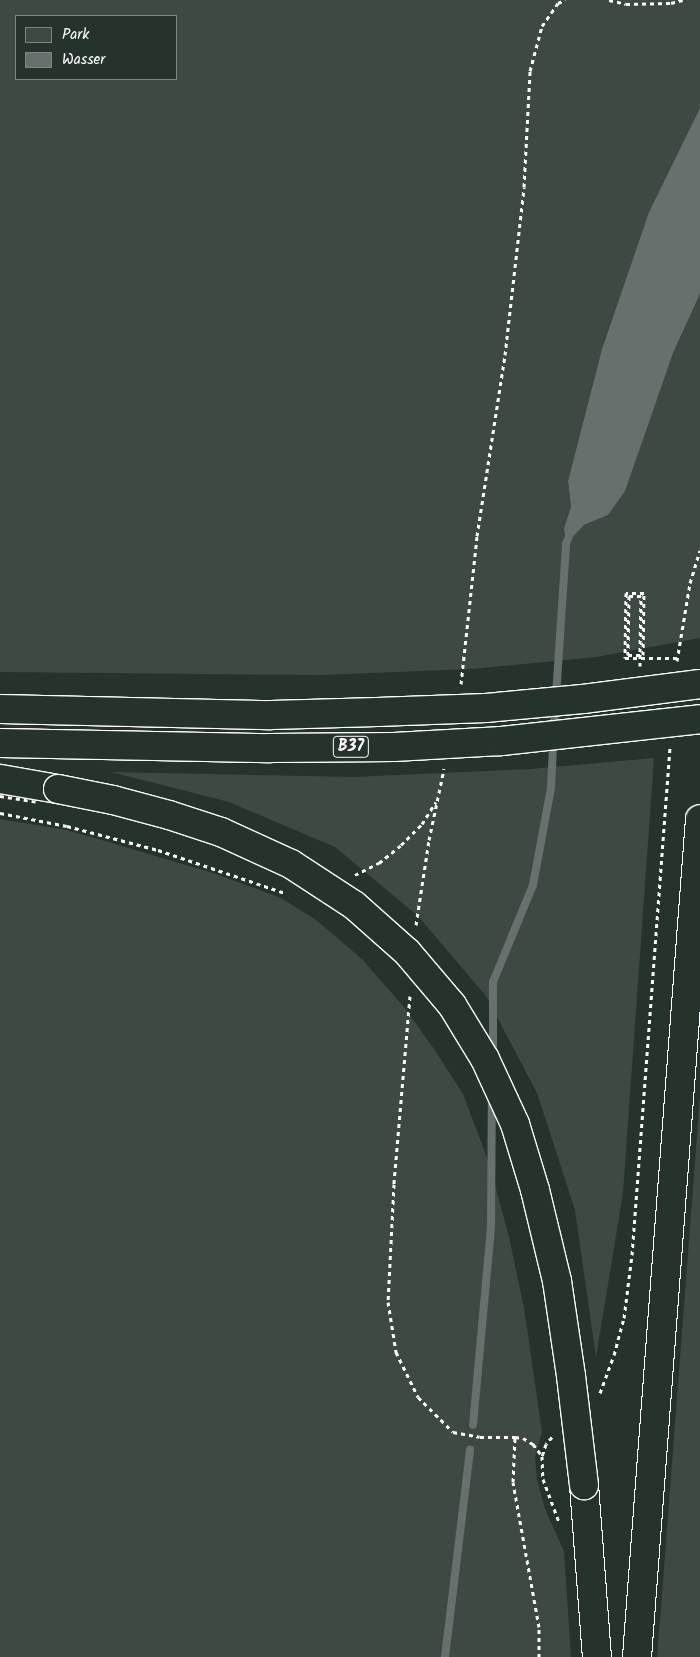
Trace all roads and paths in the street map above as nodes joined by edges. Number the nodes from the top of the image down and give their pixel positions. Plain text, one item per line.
1 (565, 0) edge
2 (609, 0) edge
3 (683, 0) edge
4 (700, 551) edge
5 (677, 658) junction
6 (676, 668) dead end
7 (640, 669) dead end
8 (700, 684) edge
9 (460, 690) dead end
10 (0, 709) edge
11 (700, 719) edge
12 (670, 737) dead end
13 (0, 743) edge
14 (446, 763) dead end
15 (0, 778) edge
16 (0, 796) edge
17 (45, 804) dead end
18 (700, 819) edge
19 (415, 935) dead end
20 (410, 995) dead end
21 (597, 1400) dead end
22 (559, 1432) dead end
23 (515, 1437) junction
24 (542, 1456) junction
25 (560, 1525) dead end
26 (539, 1657) edge
27 (597, 1657) edge
28 (636, 1657) edge

1 - 9 path
2 - 3 path
4 - 5 path
5 - 6 path
5 - 7 path, bridge
8 - 10 main road, B37, bridge
11 - 13 main road, B37, bridge
12 - 21 path
14 - 19 path
15 - 27 main road, bridge
16 - 17 path, bridge
18 - 28 main road
20 - 23 path
22 - 24 path
23 - 24 path
23 - 26 path
24 - 25 path

